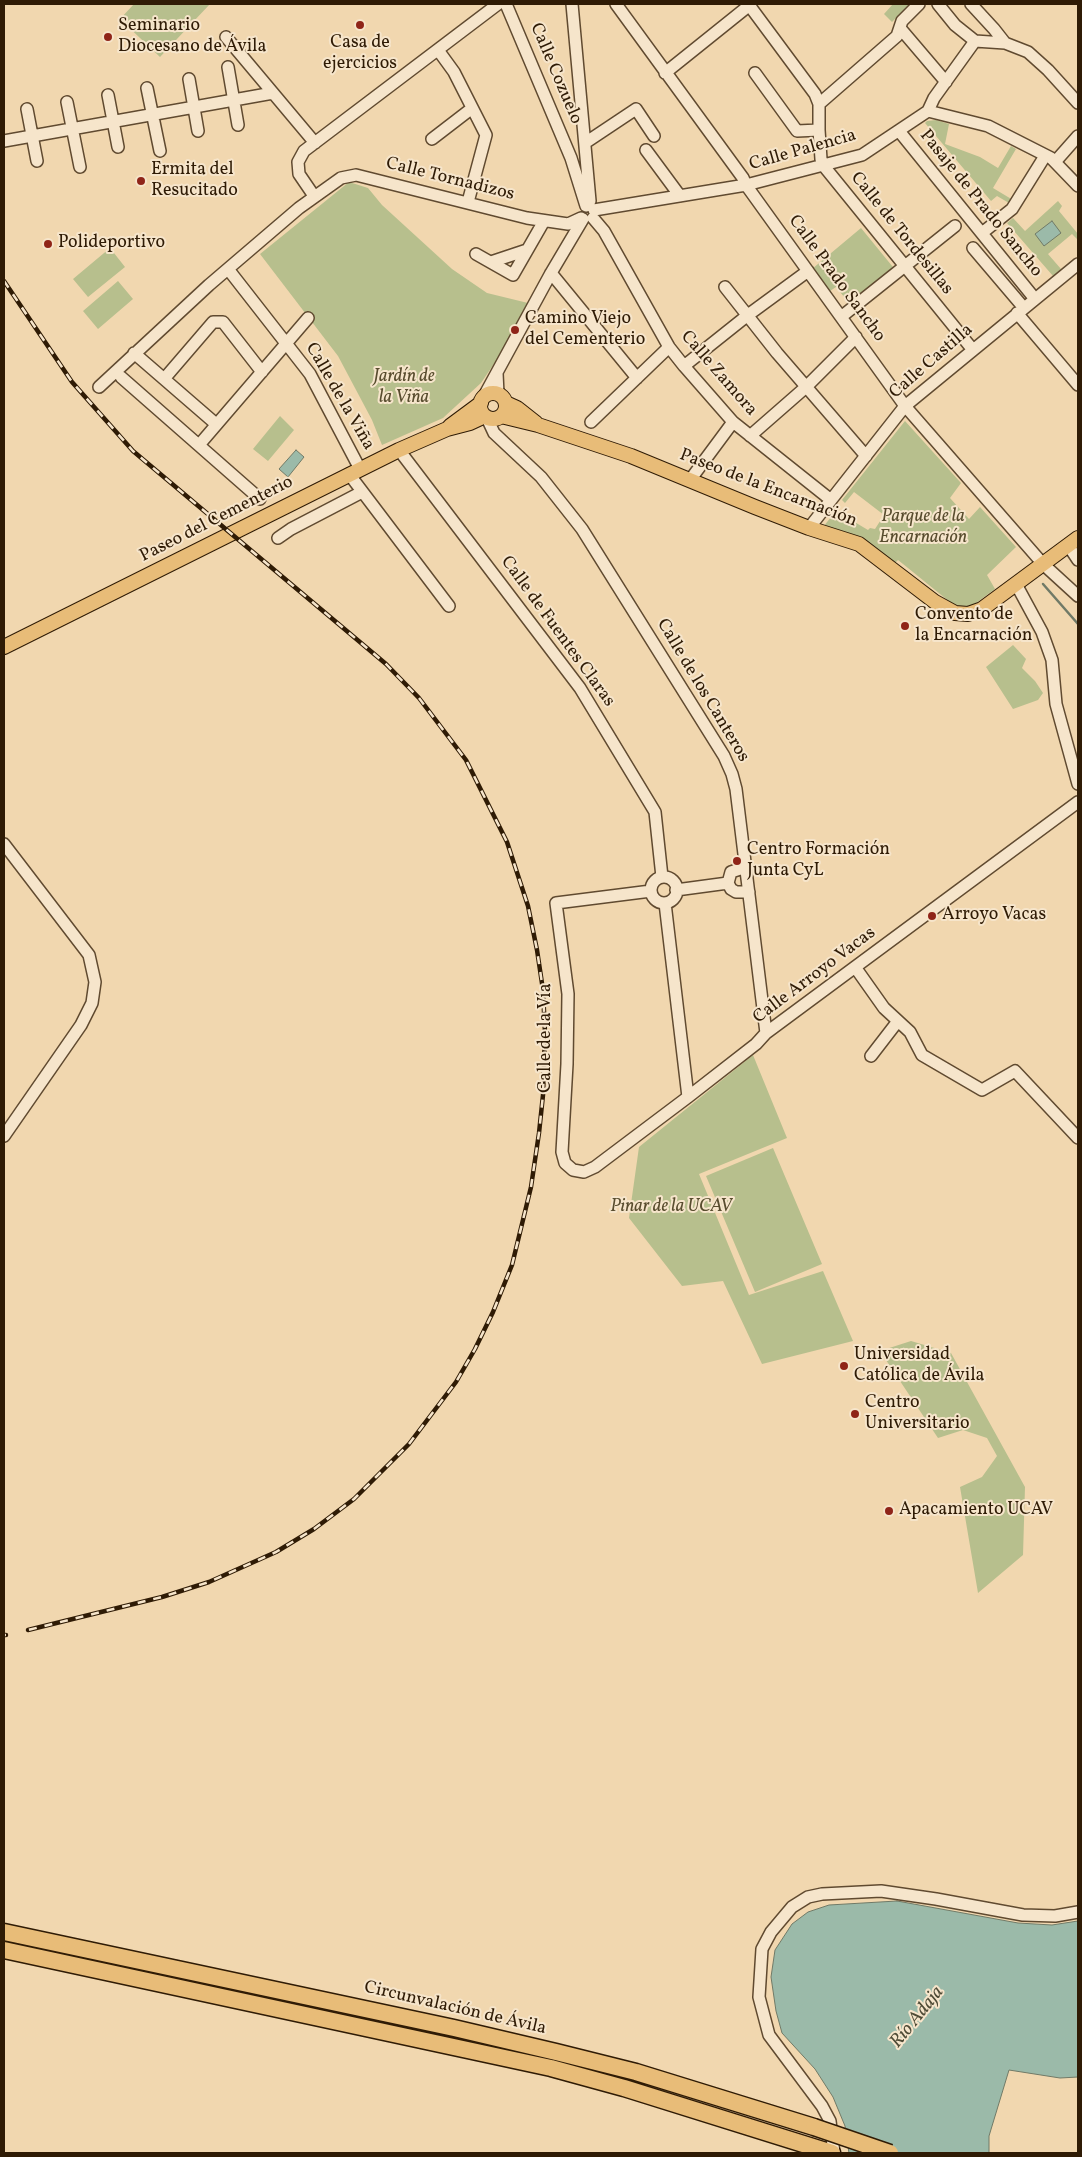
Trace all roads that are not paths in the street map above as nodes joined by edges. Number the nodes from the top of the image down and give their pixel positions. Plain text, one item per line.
1 (498, 4) edge
2 (506, 4) edge
3 (572, 4) edge
4 (616, 4) edge
5 (750, 4) edge
6 (919, 4) edge
7 (938, 4) edge
8 (971, 4) edge
9 (900, 28) junction
10 (226, 38) dead end
11 (975, 41) junction
12 (1005, 43) junction
13 (438, 50) junction
14 (228, 67) dead end
15 (665, 73) junction
16 (755, 74) dead end
17 (189, 79) dead end
18 (946, 82) junction
19 (146, 88) dead end
20 (273, 94) junction
21 (108, 95) dead end
22 (234, 100) junction
23 (67, 102) dead end
24 (1078, 103) edge
25 (819, 104) junction
26 (194, 108) junction
27 (471, 108) junction
28 (27, 109) dead end
29 (928, 111) junction
30 (153, 115) junction
31 (113, 122) junction
32 (238, 125) dead end
33 (72, 129) junction
34 (819, 130) junction
35 (899, 131) junction
36 (198, 132) dead end
37 (32, 136) junction
38 (654, 136) dead end
39 (1078, 136) edge
40 (432, 139) dead end
41 (4, 141) edge
42 (316, 143) junction
43 (585, 143) junction
44 (118, 146) dead end
45 (646, 150) dead end
46 (160, 151) dead end
47 (586, 156) junction
48 (571, 158) junction
49 (1050, 159) junction
50 (37, 162) dead end
51 (823, 165) junction
52 (80, 167) dead end
53 (746, 185) junction
54 (1078, 186) edge
55 (314, 196) junction
56 (680, 196) junction
57 (468, 202) junction
58 (588, 213) junction
59 (544, 221) junction
60 (955, 226) dead end
61 (982, 233) junction
62 (973, 248) dead end
63 (527, 250) junction
64 (476, 254) dead end
65 (491, 262) junction
66 (1078, 264) edge
67 (906, 268) junction
68 (228, 269) junction
69 (808, 271) junction
70 (551, 273) junction
71 (725, 287) dead end
72 (1035, 299) junction
73 (1020, 311) junction
74 (748, 315) junction
75 (841, 317) junction
76 (308, 318) dead end
77 (856, 338) junction
78 (287, 343) junction
79 (669, 348) junction
80 (973, 350) junction
81 (134, 353) junction
82 (684, 366) junction
83 (497, 371) junction
84 (262, 372) junction
85 (121, 377) dead end
86 (637, 378) junction
87 (164, 379) junction
88 (1078, 385) edge
89 (99, 387) dead end
90 (806, 387) junction
91 (482, 400) junction
92 (905, 406) junction
93 (496, 411) junction
94 (591, 422) dead end
95 (733, 422) junction
96 (216, 424) junction
97 (447, 428) junction
98 (750, 436) junction
99 (199, 445) junction
100 (399, 450) junction
101 (866, 456) junction
102 (355, 472) junction
103 (690, 480) junction
104 (362, 492) junction
105 (260, 499) dead end
106 (832, 500) junction
107 (809, 528) junction
108 (278, 538) dead end
109 (1074, 540) edge
110 (1078, 560) edge
111 (1043, 564) junction
112 (1023, 578) junction
113 (1078, 596) edge
114 (449, 606) dead end
115 (4, 646) edge
116 (1078, 784) edge
117 (1078, 802) edge
118 (4, 844) edge
119 (746, 867) junction
120 (662, 877) junction
121 (728, 883) junction
122 (676, 890) junction
123 (651, 891) junction
124 (749, 892) junction
125 (665, 903) junction
126 (854, 967) junction
127 (898, 1021) junction
128 (766, 1033) junction
129 (871, 1056) dead end
130 (688, 1097) junction
131 (4, 1136) edge
132 (1078, 1138) edge
133 (573, 1170) joint
134 (1078, 1912) edge
135 (4, 1932) edge
136 (4, 1950) edge
137 (831, 2153) edge
138 (890, 2153) edge

1 - 2 street
1 - 13 street
2 - 48 street, Calle Cozuelo
3 - 43 street
4 - 15 street, Calle Prado Sancho
5 - 15 street
5 - 25 street
6 - 9 street
7 - 11 street
8 - 12 street
9 - 18 street
9 - 25 street
10 - 20 street
11 - 12 street
11 - 18 street, Calle Palencia
12 - 24 street
13 - 27 street
13 - 42 street
14 - 22 street
15 - 53 street, Calle Prado Sancho
16 - 34 street
17 - 26 street
18 - 29 street, Calle Palencia
19 - 30 street
20 - 22 street
20 - 42 street
21 - 31 street
22 - 26 street
22 - 32 street
23 - 33 street
25 - 34 street
26 - 30 street
26 - 36 street
27 - 40 street
27 - 57 street
28 - 37 street
29 - 35 street, Calle Palencia
29 - 49 street
30 - 31 street
30 - 46 street
31 - 33 street
31 - 44 street
33 - 37 street
33 - 52 street
34 - 51 street
35 - 51 street, Calle Palencia
35 - 61 street, Pasaje de Prado Sancho
37 - 41 street
37 - 50 street
38 - 43 street
39 - 49 street
42 - 55 street
43 - 47 street
45 - 56 street
47 - 48 street
47 - 58 street
48 - 58 street, Calle Cozuelo
49 - 54 street
49 - 61 street
51 - 53 street, Calle Palencia
51 - 67 street, Calle de Tordesillas
53 - 56 street, Calle Palencia
53 - 69 street, Calle Prado Sancho
55 - 57 street, Calle Tornadizos
55 - 68 street, Calle Tornadizos
56 - 58 street, Calle Palencia
57 - 59 street, Calle Tornadizos
58 - 59 street, Calle Tornadizos
58 - 70 street, Paseo del Cementerio
58 - 79 street, Calle Zamora
59 - 63 street
60 - 67 street
61 - 72 street, Pasaje de Prado Sancho
62 - 73 street
63 - 65 street
63 - 65 street
64 - 65 street
66 - 72 street, Calle Castilla
67 - 75 street
67 - 80 street, Calle de Tordesillas
68 - 78 street, Calle de la Viña
68 - 81 street, Calle Tornadizos
69 - 74 street
69 - 75 street, Calle Prado Sancho
70 - 83 street, Paseo del Cementerio
70 - 86 street
71 - 74 street
72 - 73 street, Calle Castilla
73 - 80 street, Calle Castilla
73 - 88 street
74 - 82 street
74 - 90 street
75 - 77 street, Calle Prado Sancho
76 - 78 street, Calle de la Viña
77 - 90 street
77 - 92 street, Calle Prado Sancho
78 - 84 street, Calle de la Viña
78 - 102 street, Calle de la Viña
79 - 82 street, Calle Zamora
79 - 86 street
80 - 92 street, Calle Castilla
81 - 87 street
81 - 89 street, Calle Tornadizos
82 - 95 street, Calle Zamora
83 - 91 street, Paseo del Cementerio
83 - 93 street
84 - 87 street
84 - 96 street, Calle de la Viña
85 - 99 street
86 - 94 street
87 - 96 street
90 - 98 street
90 - 101 street
91 - 93 main road
91 - 97 main road, Paseo del Cementerio
92 - 101 street, Calle Castilla
92 - 111 street, Calle Prado Sancho
93 - 97 main road, Paseo del Cementerio
93 - 103 main road, Paseo de la Encarnación
93 - 119 street, Calle de los Canteros
95 - 98 street, Calle Zamora
95 - 103 street
96 - 99 street, Calle de la Viña
97 - 100 main road, Paseo del Cementerio
98 - 106 street, Calle Zamora
99 - 105 street
100 - 102 main road, Paseo del Cementerio
100 - 120 street, Calle de Fuentes Claras
101 - 106 street, Calle Castilla
102 - 104 street, Calle de la Viña
102 - 115 main road, Paseo del Cementerio
103 - 107 main road, Paseo de la Encarnación
104 - 108 street
104 - 114 street, Calle de la Viña
106 - 107 street, Calle Castilla
107 - 112 main road, Paseo de la Encarnación
109 - 110 street
109 - 111 main road, Paseo de la Encarnación
111 - 112 main road, Paseo de la Encarnación
111 - 113 street, Calle Prado Sancho
112 - 116 street
117 - 126 street, Calle Arroyo Vacas
118 - 131 street
119 - 121 street
119 - 124 street, Calle de los Canteros
120 - 122 street
120 - 123 street
121 - 122 street
121 - 124 street
122 - 125 street
123 - 125 street
123 - 133 street, Calle de la Vía
124 - 128 street, Calle de los Canteros
125 - 130 street
126 - 127 street
126 - 128 street, Calle Arroyo Vacas
127 - 129 street
127 - 132 street
128 - 130 street, Calle Arroyo Vacas
130 - 133 street, Calle Arroyo Vacas
134 - 137 street
135 - 138 highway, Circunvalación de Ávila, bridge
136 - 137 highway, Circunvalación de Ávila

